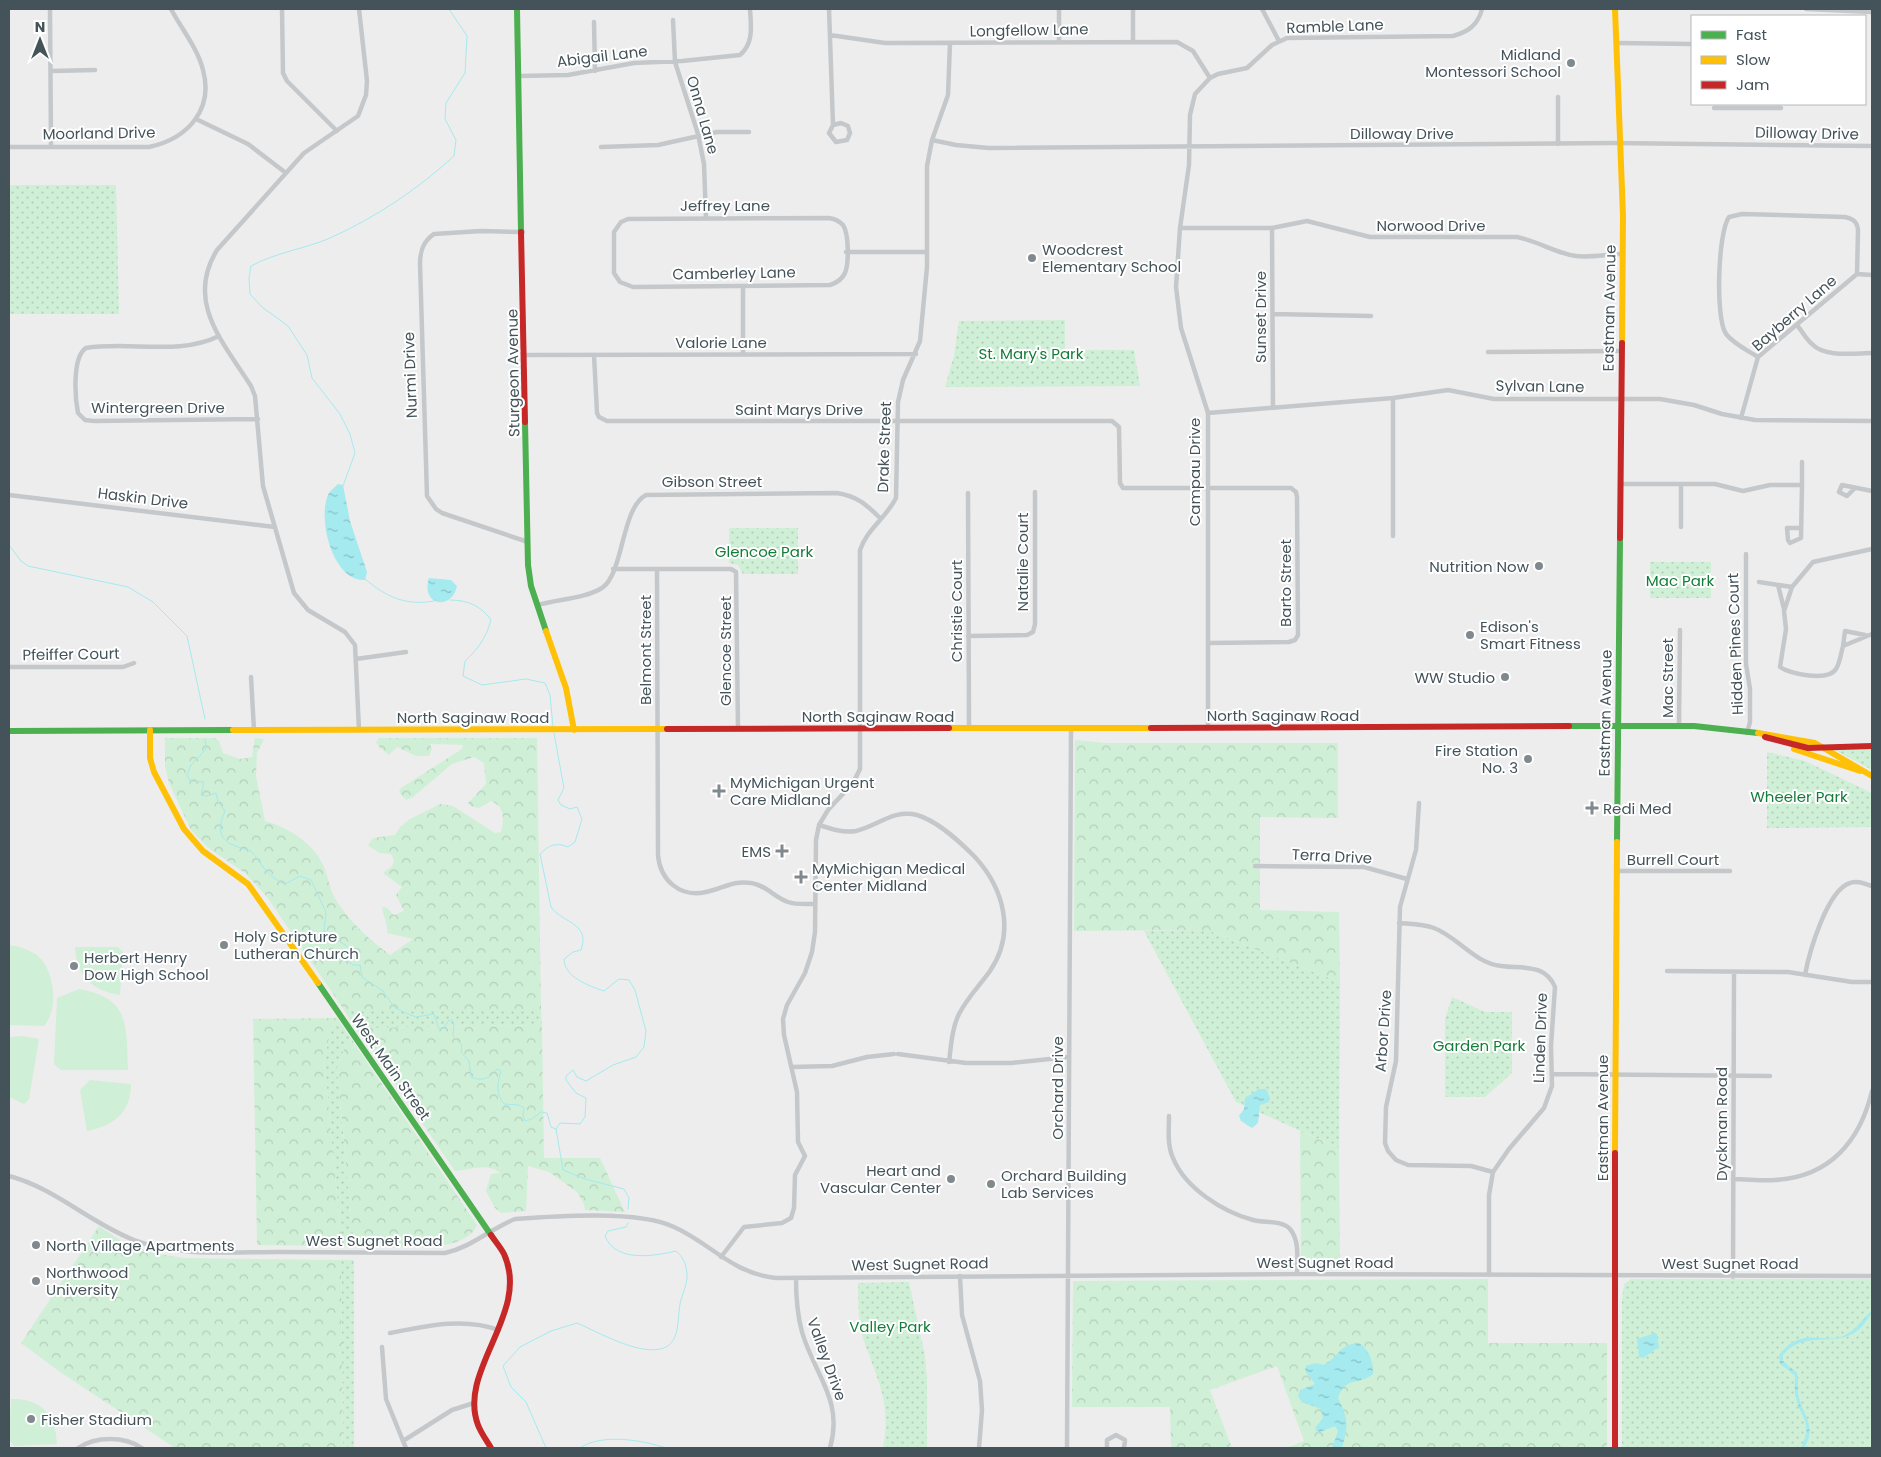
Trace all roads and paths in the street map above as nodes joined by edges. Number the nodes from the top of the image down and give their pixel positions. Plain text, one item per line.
1 (50, 9) edge
2 (171, 9) edge
3 (282, 9) edge
4 (359, 9) edge
5 (517, 9) edge
6 (750, 9) edge
7 (829, 9) edge
8 (1059, 9) edge
9 (1133, 9) edge
10 (1262, 9) edge
11 (1482, 9) edge
12 (1615, 9) edge
13 (1806, 9) edge
14 (1872, 12) edge
15 (1855, 14) edge
16 (673, 20) dead end
17 (594, 22) dead end
18 (830, 35) junction
19 (1133, 41) junction
20 (1279, 41) junction
21 (1059, 42) junction
22 (950, 43) junction
23 (1617, 43) junction
24 (1691, 44) edge
25 (675, 62) junction
26 (95, 70) dead end
27 (51, 71) junction
28 (595, 71) junction
29 (518, 76) junction
30 (1210, 78) junction
31 (1558, 97) dead end
32 (1724, 106) edge
33 (1714, 108) dead end
34 (1782, 108) dead end
35 (196, 120) junction
36 (833, 125) junction
37 (337, 131) junction
38 (749, 132) dead end
39 (698, 134) junction
40 (932, 140) junction
41 (1558, 144) junction
42 (1622, 144) junction
43 (1872, 146) edge
44 (9, 147) edge
45 (51, 147) junction
46 (601, 147) dead end
47 (1189, 147) junction
48 (286, 173) junction
49 (706, 218) junction
50 (1180, 228) junction
51 (1272, 228) junction
52 (523, 232) junction
53 (846, 252) junction
54 (926, 252) junction
55 (1623, 254) junction
56 (613, 262) joint
57 (1857, 274) junction
58 (1872, 275) edge
59 (743, 286) junction
60 (1273, 314) junction
61 (1371, 316) dead end
62 (1797, 325) junction
63 (219, 336) junction
64 (1488, 352) dead end
65 (1621, 352) junction
66 (1872, 353) edge
67 (743, 354) junction
68 (916, 354) junction
69 (525, 355) junction
70 (594, 355) junction
71 (1758, 357) junction
72 (1393, 398) junction
73 (1621, 399) junction
74 (1273, 406) junction
75 (1208, 413) junction
76 (1741, 418) junction
77 (258, 420) junction
78 (898, 421) junction
79 (1872, 422) edge
80 (1802, 462) dead end
81 (1620, 484) junction
82 (1681, 484) junction
83 (1802, 485) junction
84 (1207, 489) junction
85 (1854, 489) dead end
86 (1872, 491) edge
87 (1035, 492) dead end
88 (968, 493) dead end
89 (9, 495) edge
90 (881, 519) junction
91 (275, 527) junction
92 (1681, 527) dead end
93 (1801, 528) dead end
94 (1393, 536) dead end
95 (528, 542) junction
96 (1872, 549) edge
97 (1746, 554) dead end
98 (613, 569) junction
99 (657, 570) junction
100 (1759, 582) dead end
101 (1778, 585) junction
102 (1792, 587) junction
103 (538, 605) junction
104 (1784, 611) junction
105 (1680, 630) dead end
106 (1872, 634) edge
107 (1866, 635) junction
108 (968, 636) junction
109 (1208, 643) junction
110 (1843, 646) junction
111 (406, 652) dead end
112 (356, 659) junction
113 (134, 663) dead end
114 (9, 667) edge
115 (251, 677) dead end
116 (1679, 726) junction
117 (1617, 727) junction
118 (969, 728) junction
119 (1071, 728) junction
120 (1208, 728) junction
121 (657, 729) junction
122 (738, 729) junction
123 (861, 729) junction
124 (9, 730) edge
125 (150, 730) junction
126 (254, 730) junction
127 (359, 730) junction
128 (574, 730) junction
129 (1746, 733) junction
130 (1872, 746) edge
131 (1825, 747) junction
132 (1869, 774) edge
133 (1419, 803) dead end
134 (819, 825) junction
135 (1255, 866) dead end
136 (1616, 871) junction
137 (1730, 871) dead end
138 (1407, 879) junction
139 (1872, 886) edge
140 (815, 904) junction
141 (1399, 923) junction
142 (1667, 971) dead end
143 (1734, 972) junction
144 (1806, 975) junction
145 (1872, 982) edge
146 (1069, 1057) junction
147 (949, 1062) junction
148 (792, 1068) junction
149 (1553, 1074) junction
150 (1615, 1075) junction
151 (1734, 1076) junction
152 (1770, 1076) dead end
153 (1872, 1091) edge
154 (1169, 1116) dead end
155 (1494, 1172) junction
156 (9, 1176) edge
157 (1733, 1179) junction
158 (490, 1232) junction
159 (721, 1257) junction
160 (1298, 1274) junction
161 (1068, 1275) junction
162 (1489, 1275) junction
163 (1616, 1275) junction
164 (960, 1276) junction
165 (1733, 1276) junction
166 (1872, 1276) edge
167 (796, 1278) junction
168 (499, 1330) junction
169 (390, 1333) dead end
170 (382, 1346) dead end
171 (474, 1403) junction
172 (403, 1441) junction
173 (78, 1448) edge
174 (142, 1448) edge
175 (406, 1448) edge
176 (491, 1448) edge
177 (830, 1448) edge
178 (979, 1448) edge
179 (1067, 1448) edge
180 (1107, 1448) edge
181 (1124, 1448) edge
182 (1615, 1448) edge

1 - 27 street
2 - 35 street
3 - 37 street
4 - 37 street
5 - 29 main road, Sturgeon Avenue
6 - 25 street, Abigail Lane
7 - 18 street
8 - 21 street
9 - 19 street
10 - 20 street
11 - 20 street, Ramble Lane
12 - 23 main road, Eastman Avenue
13 - 15 street
14 - 15 street
16 - 25 street, Onna Lane
17 - 28 street
18 - 22 street, Longfellow Lane
18 - 36 street
19 - 21 street, Longfellow Lane
19 - 30 street, Longfellow Lane
20 - 30 street, Ramble Lane
21 - 22 street, Longfellow Lane
22 - 40 street, Drake Street
23 - 24 street
23 - 42 main road, Eastman Avenue
25 - 28 street, Abigail Lane
25 - 39 street, Onna Lane
26 - 27 street
27 - 45 street
28 - 29 street, Abigail Lane
29 - 52 main road, Sturgeon Avenue
30 - 47 street, Campau Drive
31 - 41 street
32 - 33 street
32 - 34 street
35 - 45 street, Moorland Drive
35 - 48 street
36 - 36 street
37 - 48 street
38 - 39 street
39 - 46 street
39 - 49 street, Onna Lane
40 - 47 street, Dilloway Drive
40 - 54 street, Drake Street
41 - 42 street, Dilloway Drive
41 - 47 street, Dilloway Drive
42 - 43 street, Dilloway Drive
42 - 55 main road, Eastman Avenue
44 - 45 street, Moorland Drive
47 - 50 street, Campau Drive
48 - 63 street
49 - 53 street, Jeffrey Lane
49 - 56 street, Jeffrey Lane
50 - 51 street, Norwood Drive
50 - 75 street, Campau Drive
51 - 55 street, Norwood Drive
51 - 60 street, Sunset Drive
52 - 69 main road, Sturgeon Avenue
52 - 95 street, Nurmi Drive
53 - 54 street
53 - 59 street, Camberley Lane
54 - 68 street, Drake Street
55 - 65 main road, Eastman Avenue
56 - 59 street, Camberley Lane
57 - 58 street, Bayberry Lane
57 - 62 street, Bayberry Lane
57 - 71 street
59 - 67 street
60 - 61 street
60 - 74 street, Sunset Drive
62 - 66 street
62 - 71 street, Bayberry Lane
63 - 77 street
63 - 77 street, Wintergreen Drive
64 - 65 street
65 - 73 main road, Eastman Avenue
67 - 68 street, Valorie Lane
67 - 70 street, Valorie Lane
68 - 78 street, Drake Street
69 - 70 street, Valorie Lane
69 - 95 main road, Sturgeon Avenue
70 - 78 street, Saint Marys Drive
71 - 76 street, Bayberry Lane
72 - 73 street, Sylvan Lane
72 - 74 street, Sylvan Lane
72 - 94 street
73 - 76 street, Sylvan Lane
73 - 81 main road, Eastman Avenue
74 - 75 street, Sylvan Lane
75 - 84 street, Campau Drive
76 - 79 street, Sylvan Lane
77 - 91 street
78 - 84 street, Saint Marys Drive
78 - 90 street, Drake Street
80 - 83 street
81 - 82 street
81 - 117 main road, Eastman Avenue
82 - 83 street
82 - 92 street
83 - 93 street
84 - 109 street, Campau Drive
84 - 109 street, Barto Street
85 - 86 street
87 - 108 street, Natalie Court
88 - 108 street, Christie Court
89 - 91 street, Haskin Drive
90 - 98 street, Gibson Street
90 - 123 street, Drake Street
91 - 112 street
95 - 103 main road, Sturgeon Avenue
96 - 102 street
97 - 129 street, Hidden Pines Court
98 - 99 street
98 - 103 street, Gibson Street
99 - 121 street, Belmont Street
99 - 122 street, Glencoe Street
100 - 101 street
101 - 102 street
101 - 104 street
102 - 104 street
103 - 128 main road, Sturgeon Avenue
104 - 110 street
105 - 116 street, Mac Street
106 - 107 street
107 - 110 street
107 - 110 street
108 - 118 street, Christie Court
109 - 120 street, Campau Drive
111 - 112 street
112 - 127 street
113 - 114 street, Pfeiffer Court
115 - 126 street
116 - 117 main road, North Saginaw Road
116 - 129 main road, North Saginaw Road
117 - 120 main road, North Saginaw Road
117 - 136 main road, Eastman Avenue
118 - 119 main road, North Saginaw Road
118 - 123 main road, North Saginaw Road
119 - 120 main road, North Saginaw Road
119 - 146 street, Orchard Drive
121 - 122 main road, North Saginaw Road
121 - 128 main road, North Saginaw Road
121 - 140 street, Belmont Street
122 - 123 main road, North Saginaw Road
123 - 134 street, Drake Street
124 - 125 main road, North Saginaw Road
125 - 126 main road, North Saginaw Road
125 - 158 main road, West Main Street
126 - 127 main road, North Saginaw Road
127 - 128 main road, North Saginaw Road
129 - 131 main road, North Saginaw Road
129 - 132 main road, North Saginaw Road
130 - 131 main road
131 - 132 main road, North Saginaw Road
133 - 138 street, Arbor Drive
134 - 140 street
134 - 147 street
135 - 138 street, Terra Drive
136 - 137 street, Burrell Court
136 - 150 main road, Eastman Avenue
138 - 141 street, Arbor Drive
139 - 144 street
140 - 148 street
141 - 149 street, Linden Drive
141 - 155 street, Arbor Drive
142 - 143 street
143 - 144 street
143 - 151 street, Dyckman Road
144 - 145 street
146 - 147 street
146 - 161 street, Orchard Drive
147 - 148 street
148 - 159 street
149 - 150 street
149 - 155 street, Linden Drive
150 - 151 street
150 - 163 main road, Eastman Avenue
151 - 152 street
151 - 157 street, Dyckman Road
153 - 157 street
154 - 160 street
155 - 162 street, Linden Drive
156 - 158 street, West Sugnet Road
157 - 165 street, Dyckman Road
158 - 159 street, West Sugnet Road
158 - 168 main road, West Main Street
159 - 167 street, West Sugnet Road
160 - 161 street, West Sugnet Road
160 - 162 street, West Sugnet Road
161 - 164 street, West Sugnet Road
161 - 179 street, Orchard Drive
162 - 163 street, West Sugnet Road
163 - 165 street, West Sugnet Road
163 - 182 main road, Eastman Avenue
164 - 167 street, West Sugnet Road
164 - 178 street
165 - 166 street, West Sugnet Road
167 - 177 street, Valley Drive
168 - 169 street
168 - 171 main road, West Main Street
170 - 172 street
171 - 172 street
171 - 176 main road, West Main Street
172 - 175 street
173 - 174 street
180 - 181 street

